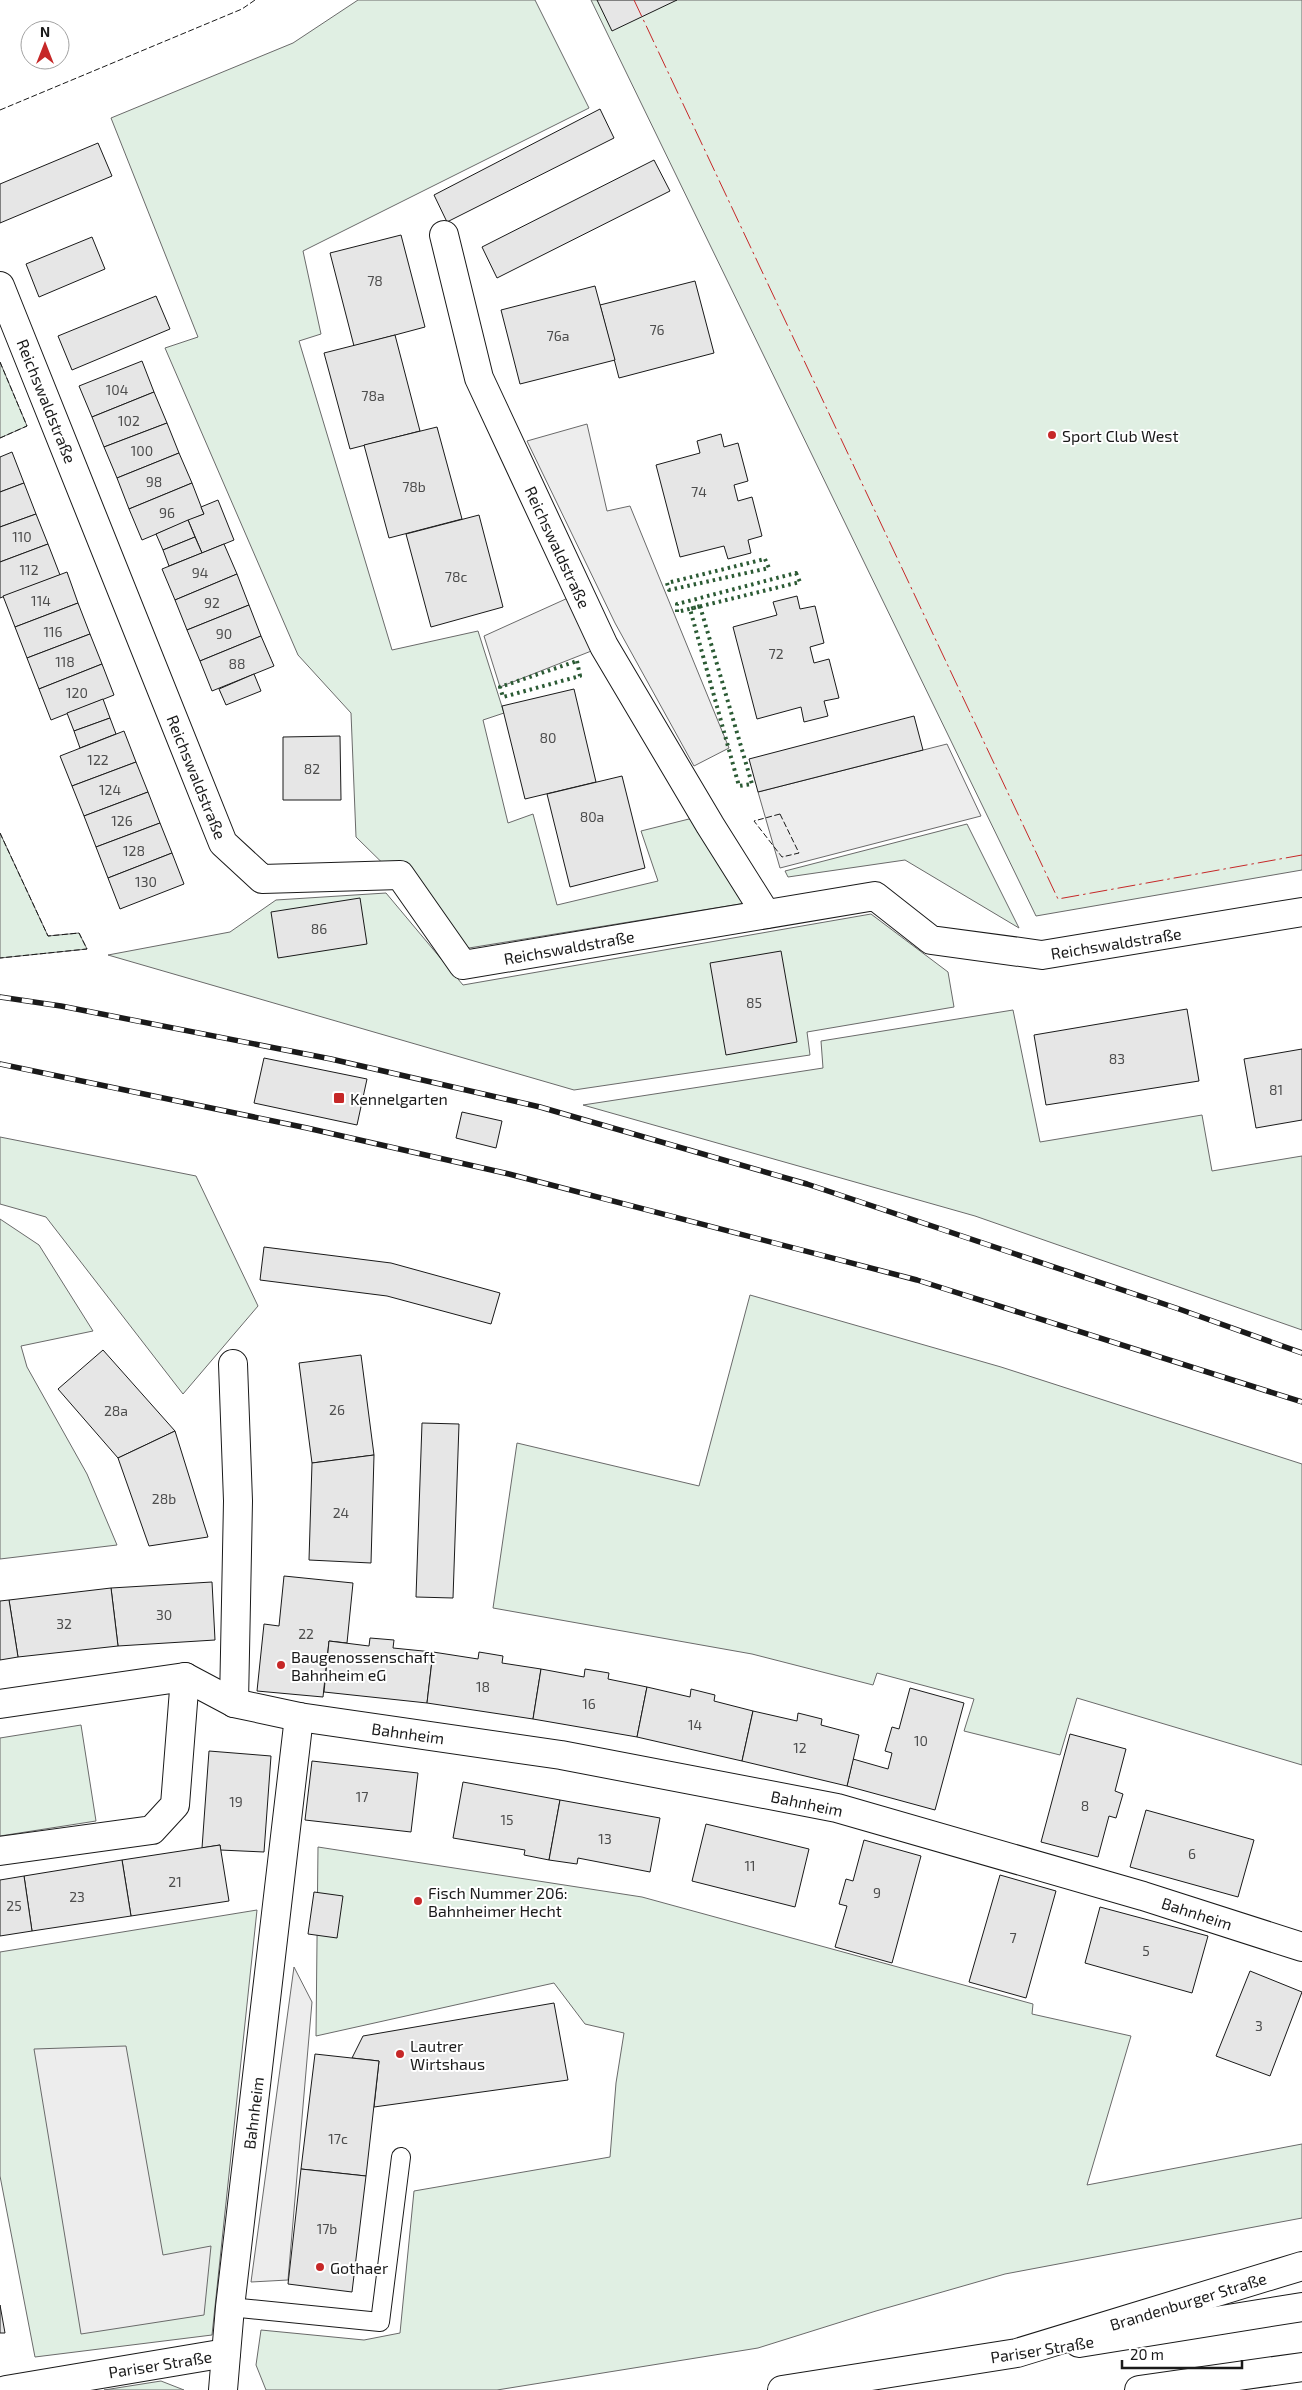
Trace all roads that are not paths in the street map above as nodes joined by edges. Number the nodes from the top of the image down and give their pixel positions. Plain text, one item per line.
1 (444, 235) dead end
2 (0, 286) edge
3 (1302, 912) edge
4 (766, 914) junction
5 (233, 1364) dead end
6 (185, 1677) junction
7 (234, 1703) junction
8 (0, 1704) edge
9 (299, 1717) junction
10 (0, 1852) edge
11 (1302, 1947) edge
12 (400, 2157) dead end
13 (1302, 2266) edge
14 (230, 2307) junction
15 (1302, 2307) edge
16 (226, 2353) junction
17 (1017, 2353) junction
18 (1302, 2367) edge
19 (6, 2390) edge
20 (223, 2390) edge
21 (782, 2390) edge
22 (1139, 2390) edge

1 - 4 street, Reichswaldstraße
2 - 4 street, Reichswaldstraße
3 - 4 street, Reichswaldstraße
5 - 7 street
6 - 7 street, Bahnheim
6 - 8 street
6 - 10 street
7 - 9 street, Bahnheim
9 - 11 street, Bahnheim
9 - 14 street, Bahnheim
12 - 14 lane
13 - 17 street, Brandenburger Straße
14 - 16 street, Bahnheim
15 - 17 street, Pariser Straße
16 - 19 street, Pariser Straße
16 - 20 street, Bahnheim
17 - 21 street, Pariser Straße
18 - 22 street

